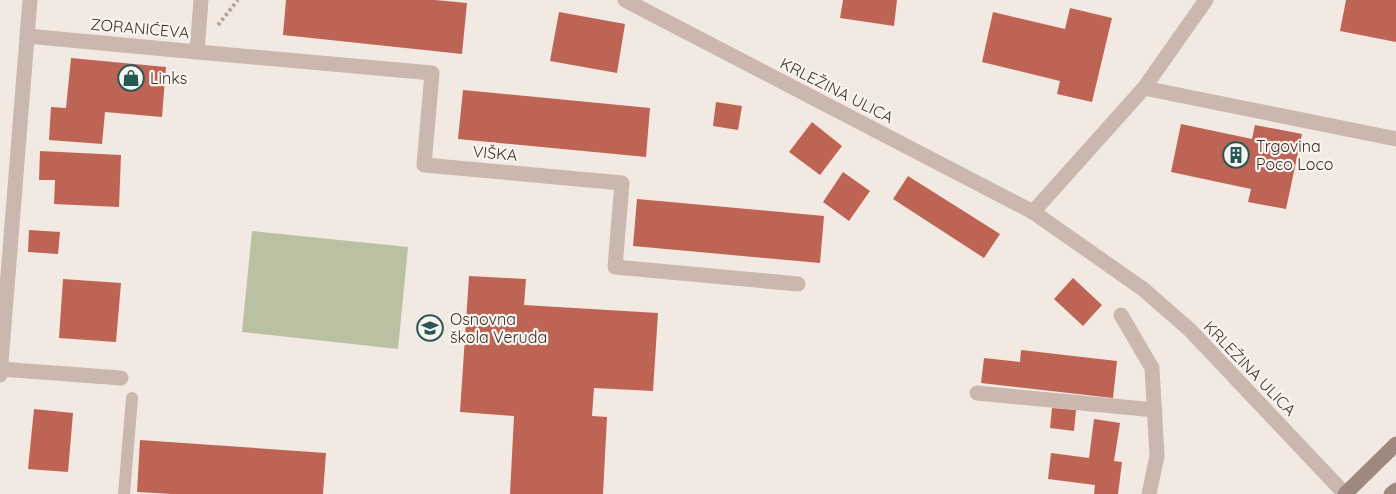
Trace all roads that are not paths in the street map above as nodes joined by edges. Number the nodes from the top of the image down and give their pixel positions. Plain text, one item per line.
1 (30, 0) edge
2 (201, 0) edge
3 (625, 0) edge
4 (1206, 0) edge
5 (27, 36) junction
6 (197, 52) junction
7 (1143, 88) junction
8 (1396, 139) edge
9 (1033, 212) junction
10 (798, 284) dead end
11 (1121, 315) dead end
12 (0, 369) edge
13 (0, 375) edge
14 (121, 378) dead end
15 (977, 393) dead end
16 (132, 398) dead end
17 (1155, 410) junction
18 (1396, 444) edge
19 (1396, 490) edge
20 (124, 494) edge
21 (1149, 494) edge
22 (1345, 494) edge
23 (1391, 494) edge

1 - 5 street
2 - 6 street, ZORANIĆEVA
3 - 9 street, KRLEŽINA ULICA
4 - 7 street
5 - 6 street, ZORANIĆEVA
5 - 12 street
6 - 10 street, VIŠKA
7 - 8 street
7 - 9 street
9 - 22 street, KRLEŽINA ULICA
11 - 17 street
12 - 13 street
12 - 14 street
15 - 17 street
16 - 20 lane
17 - 21 street
18 - 22 main road
19 - 23 main road

